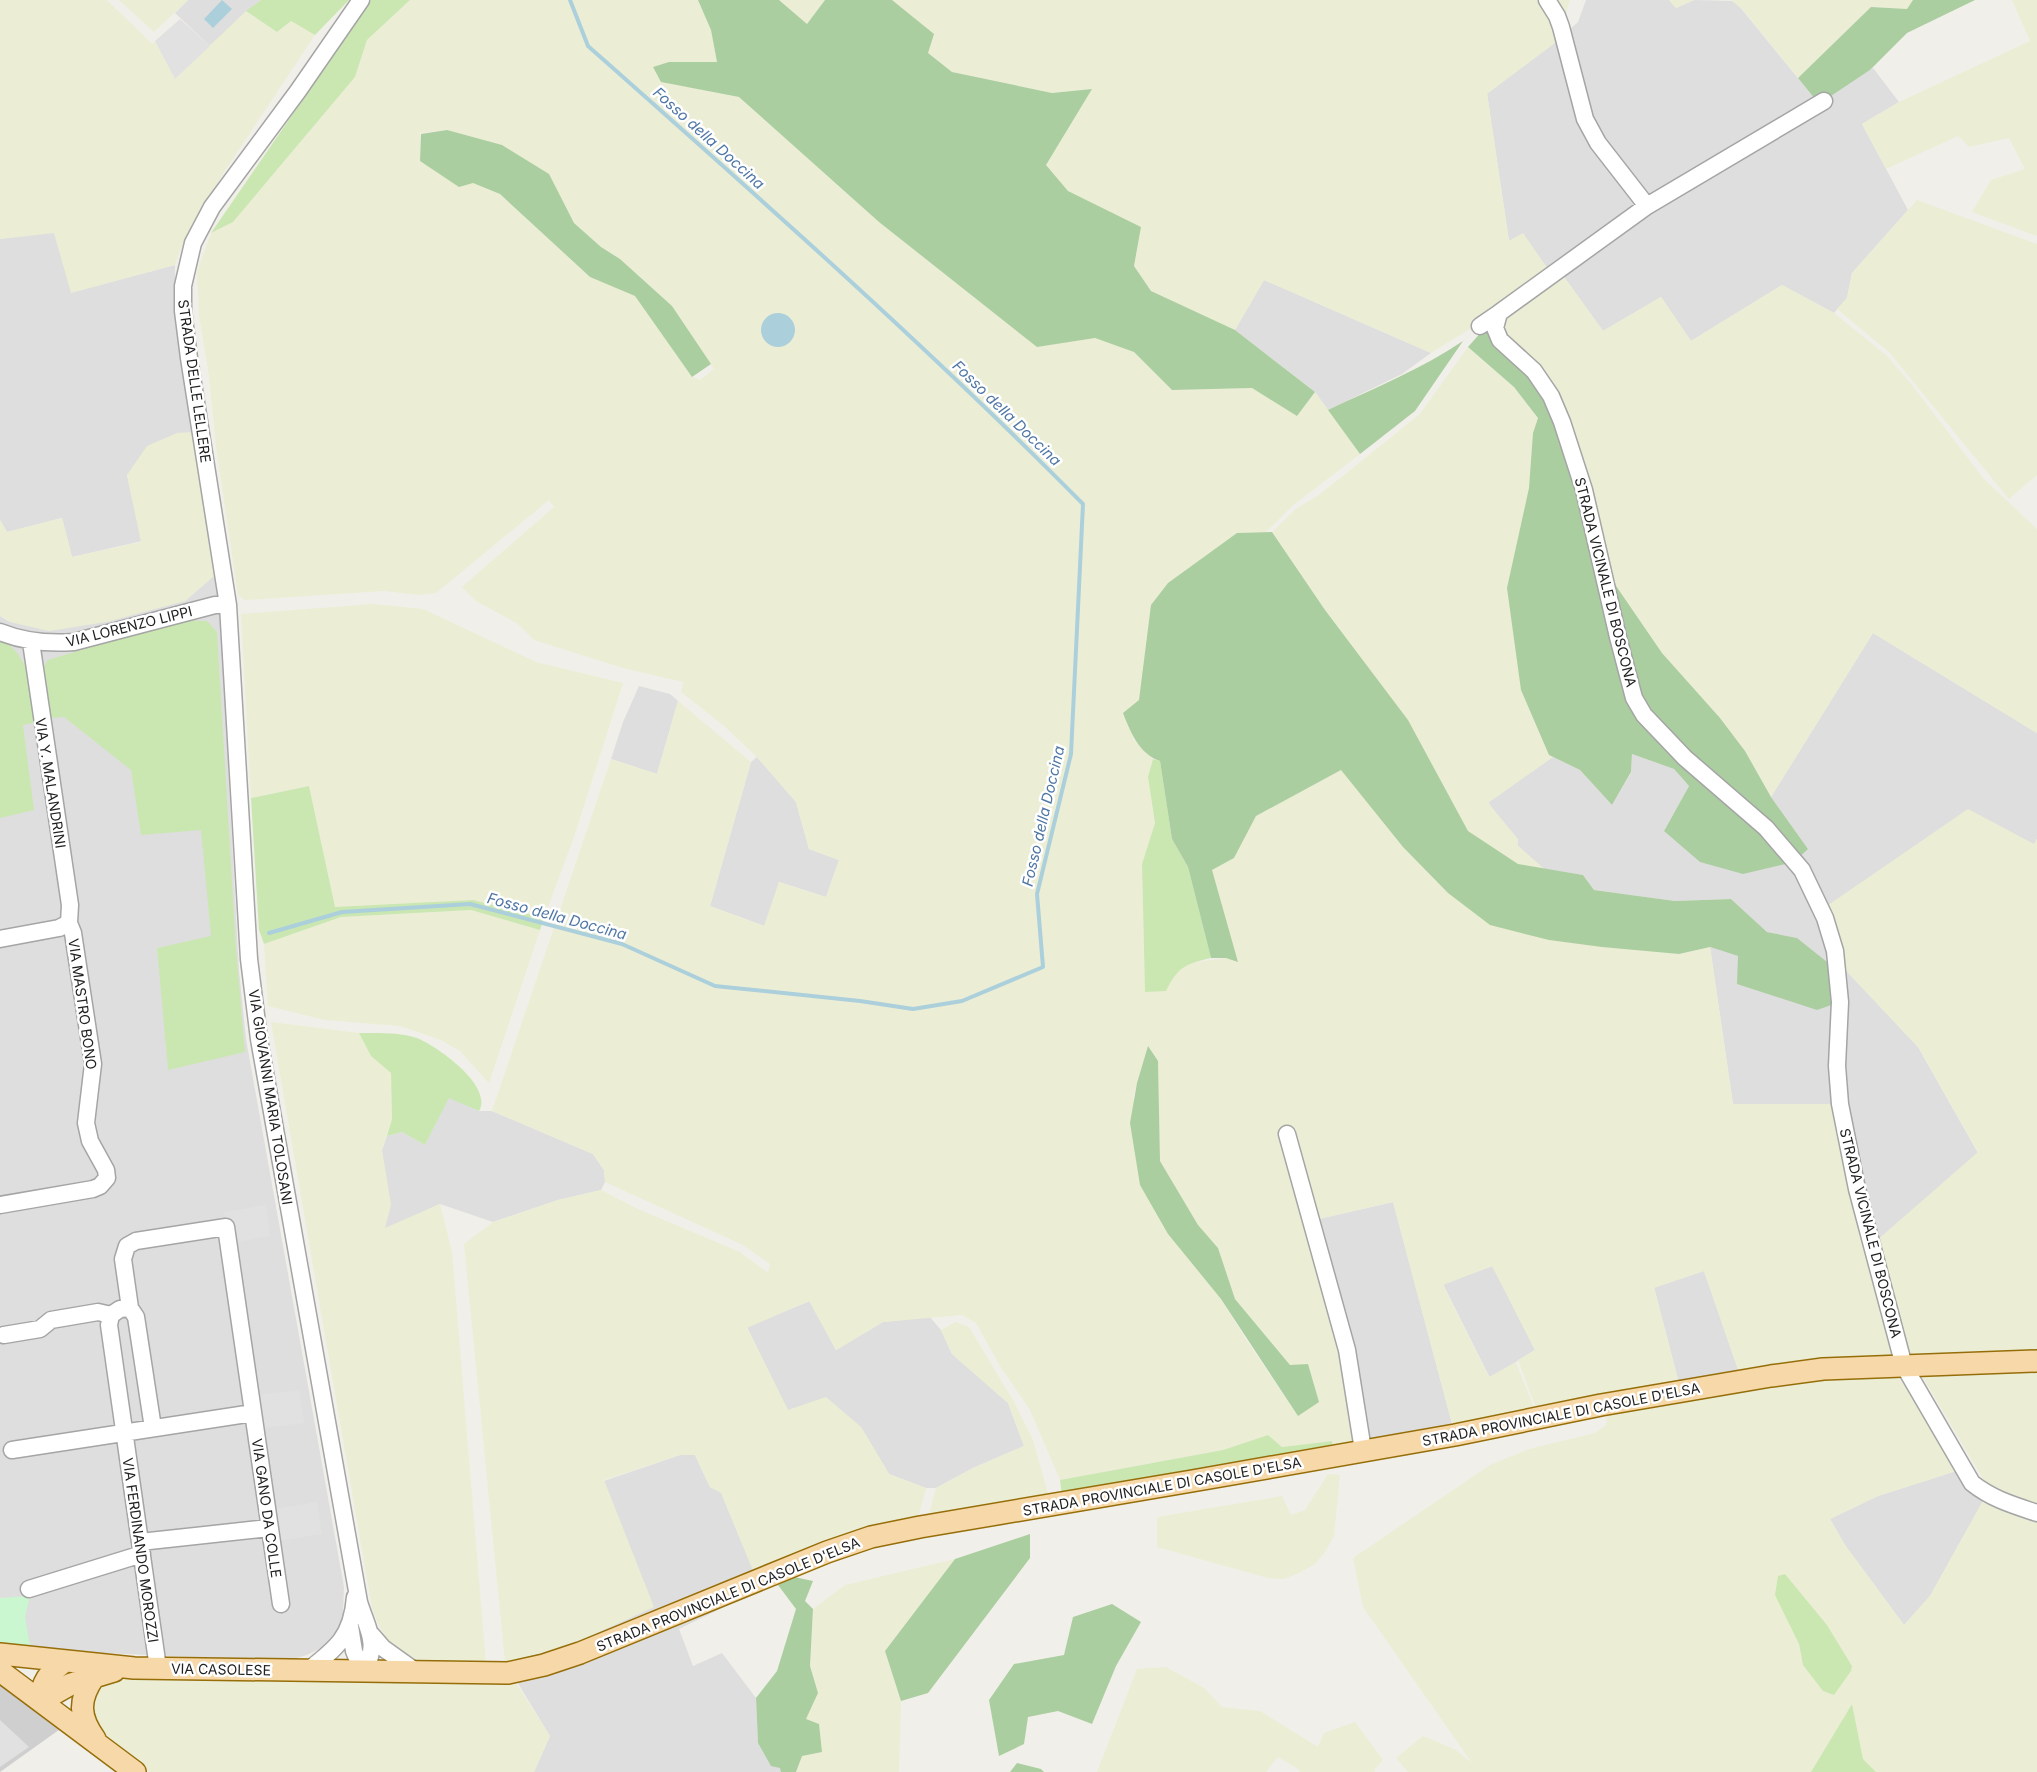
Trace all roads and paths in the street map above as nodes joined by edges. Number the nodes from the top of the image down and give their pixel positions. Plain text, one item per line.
1 (361, 0) edge
2 (1547, 0) edge
3 (1824, 101) dead end
4 (1647, 206) junction
5 (1499, 313) junction
6 (1480, 326) dead end
7 (228, 605) junction
8 (0, 632) edge
9 (31, 642) junction
10 (69, 923) junction
11 (0, 939) edge
12 (1287, 1134) dead end
13 (0, 1205) edge
14 (130, 1308) junction
15 (111, 1315) junction
16 (4, 1335) dead end
17 (2037, 1361) edge
18 (1904, 1366) junction
19 (252, 1413) junction
20 (153, 1428) junction
21 (124, 1432) junction
22 (12, 1450) dead end
23 (1363, 1450) junction
24 (2037, 1513) edge
25 (269, 1528) junction
26 (141, 1548) junction
27 (356, 1584) junction
28 (29, 1589) dead end
29 (281, 1604) dead end
30 (350, 1626) junction
31 (370, 1633) junction
32 (0, 1654) edge
33 (64, 1662) junction
34 (134, 1668) junction
35 (158, 1668) junction
36 (0, 1671) edge
37 (307, 1671) junction
38 (363, 1673) junction
39 (418, 1673) junction
40 (94, 1677) junction
41 (41, 1701) junction
42 (101, 1748) junction
43 (135, 1772) edge

1 - 7 street, STRADA DELLE LELLERE
2 - 4 street
3 - 4 street
4 - 5 street
5 - 6 street
5 - 18 street, STRADA VICINALE DI BOSCONA
7 - 9 street, VIA LORENZO LIPPI
7 - 27 street, VIA GIOVANNI MARIA TOLOSANI
8 - 9 street, VIA LORENZO LIPPI
9 - 10 street, VIA Y. MALANDRINI
10 - 11 street
10 - 13 street, VIA MASTRO BONO
12 - 23 street
14 - 15 street
14 - 19 street, VIA GANO DA COLLE
14 - 20 street
15 - 16 street
15 - 21 street, VIA FERDINANDO MOROZZI
17 - 18 main road, STRADA PROVINCIALE DI CASOLE D'ELSA
18 - 23 main road, STRADA PROVINCIALE DI CASOLE D'ELSA
18 - 24 street, STRADA VICINALE DI BOSCONA
19 - 20 street
19 - 25 street, VIA GANO DA COLLE
20 - 21 street
21 - 22 street
21 - 26 street, VIA FERDINANDO MOROZZI
23 - 39 main road, STRADA PROVINCIALE DI CASOLE D'ELSA
25 - 26 street
25 - 29 street, VIA GANO DA COLLE
26 - 28 street
26 - 35 street, VIA FERDINANDO MOROZZI
27 - 30 street, VIA GIOVANNI MARIA TOLOSANI
27 - 31 street, VIA GIOVANNI MARIA TOLOSANI
30 - 37 street, VIA GIOVANNI MARIA TOLOSANI
30 - 38 street, VIA GIOVANNI MARIA TOLOSANI
31 - 38 street, VIA GIOVANNI MARIA TOLOSANI
31 - 39 street, VIA GIOVANNI MARIA TOLOSANI
32 - 33 main road, VIA CASOLESE
33 - 34 main road, VIA CASOLESE
33 - 41 main road
34 - 35 main road, VIA CASOLESE
34 - 40 main road, VIA CASOLESE
35 - 37 main road, VIA CASOLESE
36 - 41 main road
37 - 38 main road, STRADA PROVINCIALE DI CASOLE D'ELSA
38 - 39 main road, STRADA PROVINCIALE DI CASOLE D'ELSA
40 - 41 main road, VIA CASOLESE
40 - 42 main road
41 - 42 main road
42 - 43 main road

